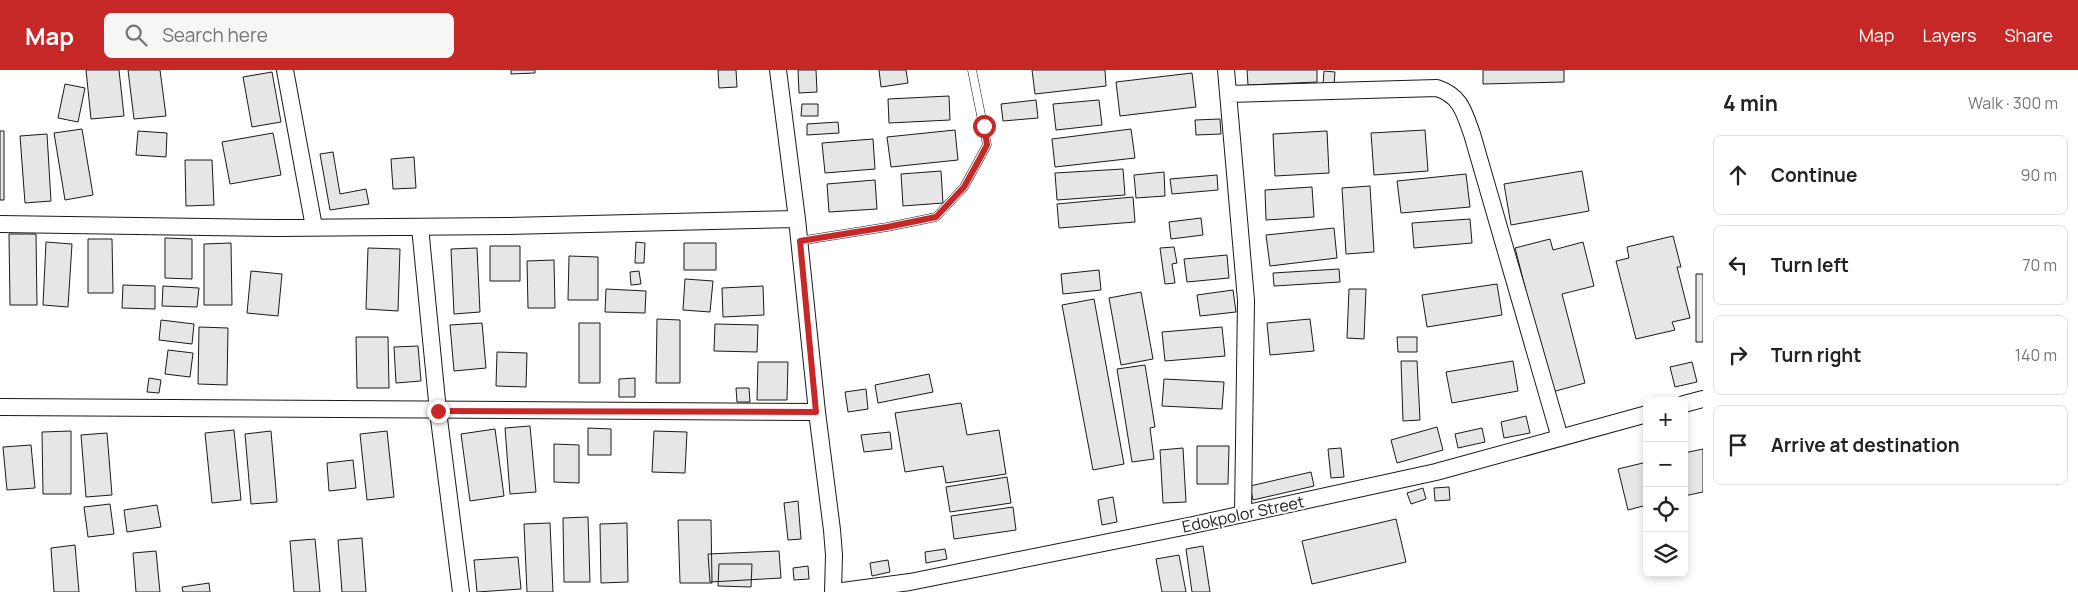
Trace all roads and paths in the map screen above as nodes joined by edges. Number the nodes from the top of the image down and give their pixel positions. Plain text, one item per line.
1 (285, 70) edge
2 (778, 70) edge
3 (972, 70) edge
4 (1226, 70) edge
5 (1228, 94) junction
6 (797, 219) junction
7 (0, 224) edge
8 (420, 226) junction
9 (314, 227) junction
10 (800, 241) junction
11 (1703, 398) edge
12 (1688, 403) edge
13 (0, 407) edge
14 (438, 411) junction
15 (816, 412) junction
16 (1643, 415) edge
17 (1560, 438) junction
18 (1243, 514) junction
19 (460, 592) edge
20 (834, 592) edge

1 - 9 street
2 - 6 street
3 - 10 lane
4 - 5 street
5 - 17 street
5 - 18 street
6 - 8 street
6 - 10 street
7 - 9 street
8 - 9 street
8 - 14 street
10 - 15 street
11 - 12 street
13 - 14 street
14 - 15 street
14 - 19 street
15 - 20 street
16 - 17 street, Edokpolor Street
17 - 18 street, Edokpolor Street
18 - 20 street, Edokpolor Street

